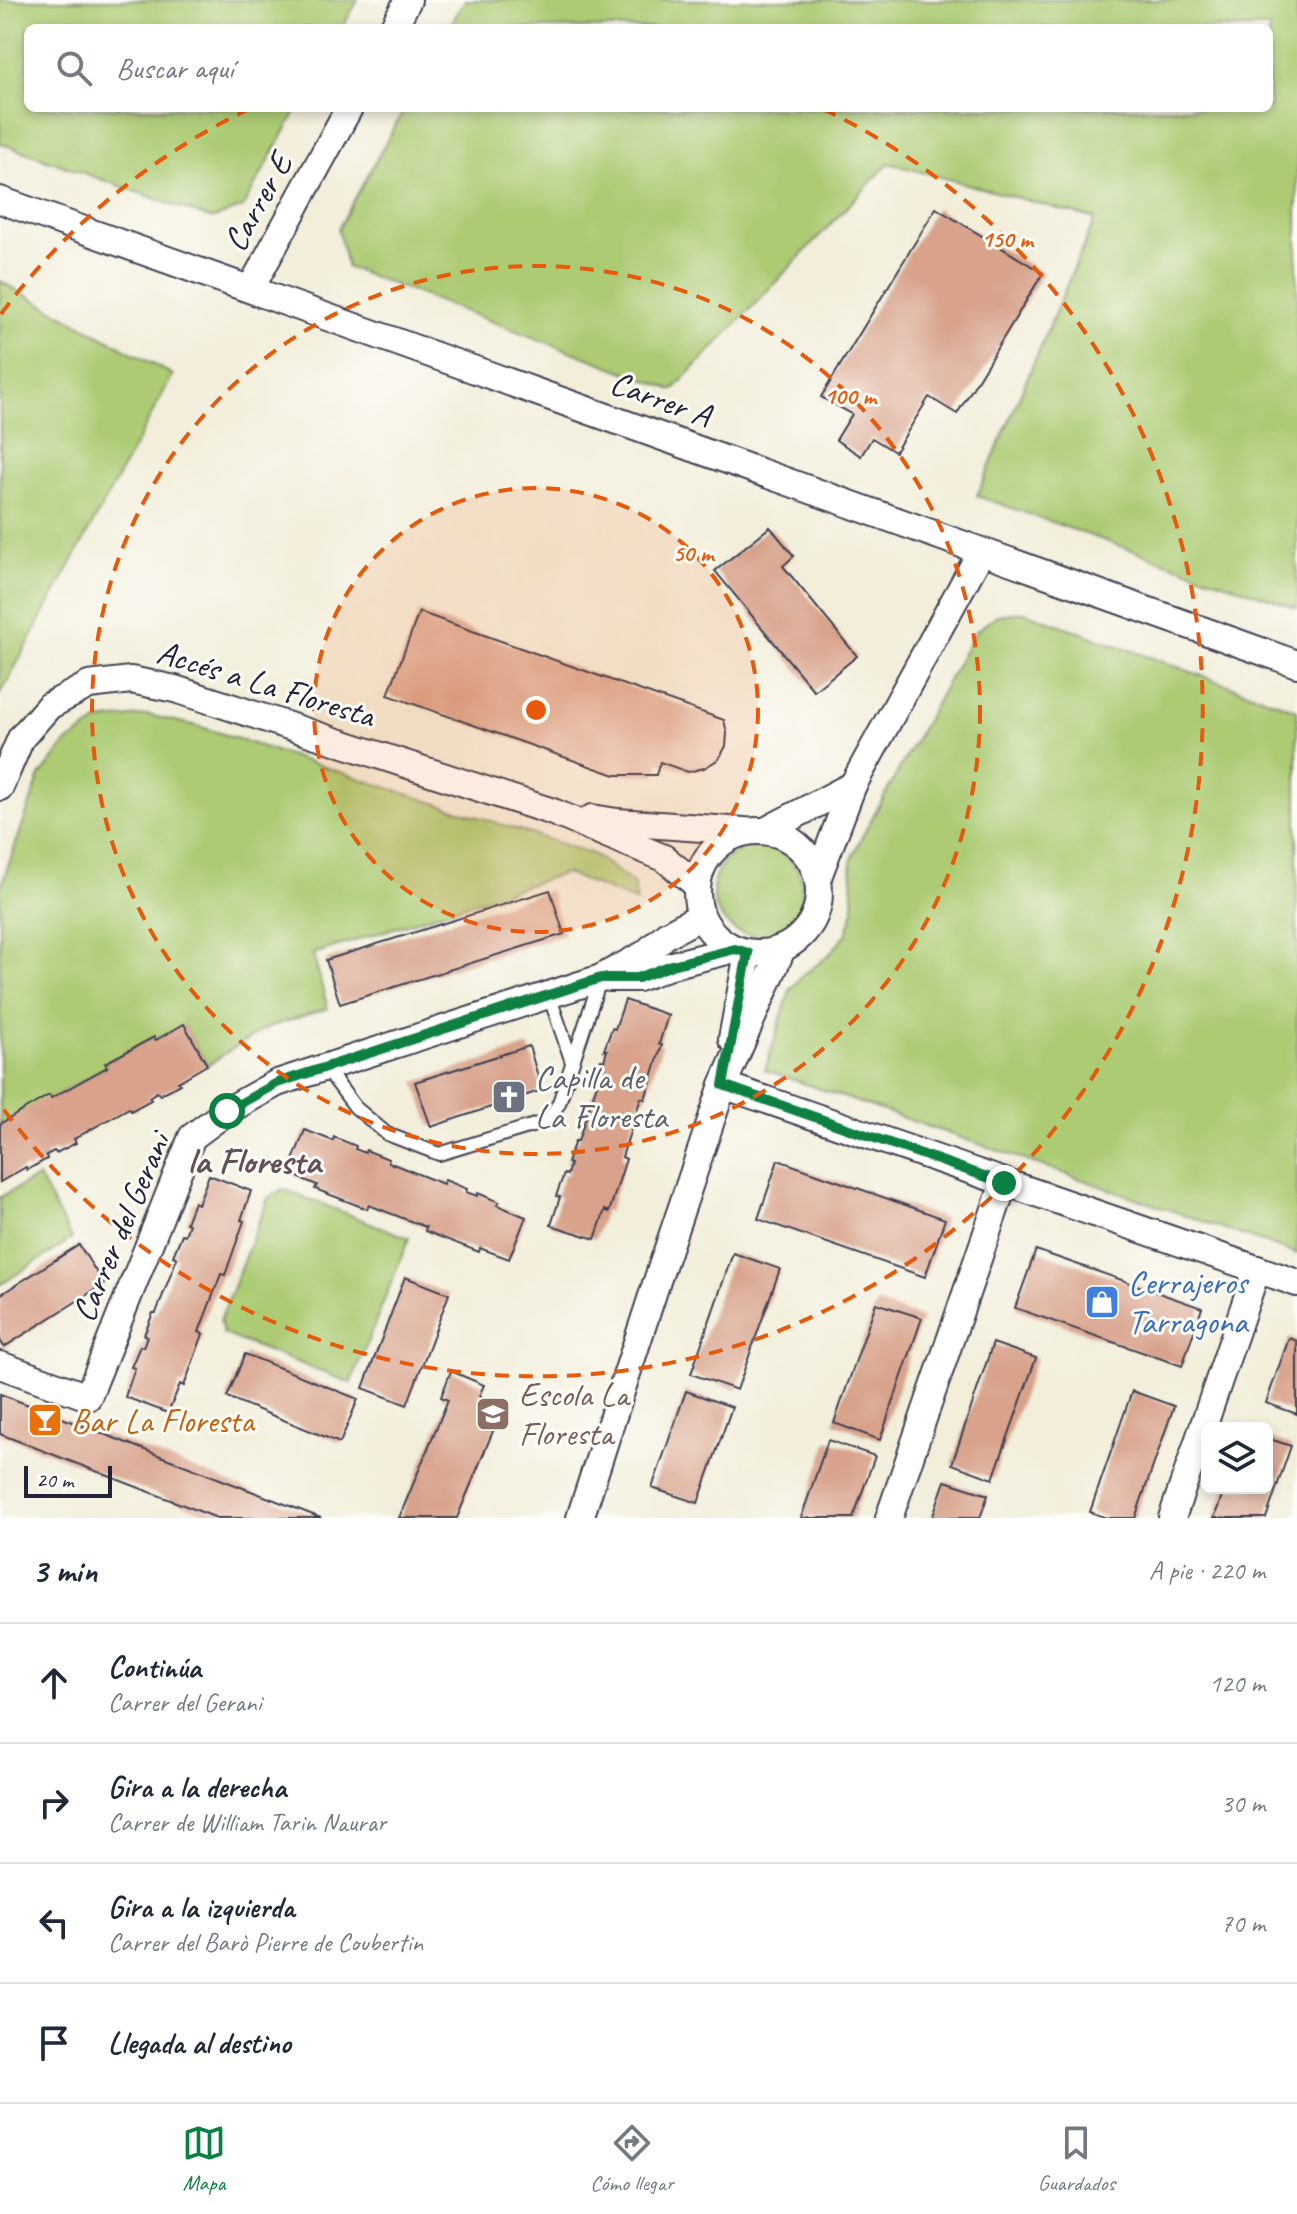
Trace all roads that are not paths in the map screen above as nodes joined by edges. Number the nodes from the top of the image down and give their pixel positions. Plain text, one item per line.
1 (408, 0) edge
2 (395, 24) edge
3 (347, 112) edge
4 (0, 200) edge
5 (251, 288) junction
6 (981, 552) junction
7 (1297, 664) edge
8 (853, 785) junction
9 (0, 787) edge
10 (553, 812) junction
11 (756, 831) junction
12 (818, 877) junction
13 (697, 885) junction
14 (701, 916) junction
15 (782, 949) junction
16 (741, 951) junction
17 (601, 978) junction
18 (549, 995) junction
19 (572, 1062) junction
20 (325, 1067) junction
21 (723, 1085) junction
22 (1004, 1183) junction
23 (1257, 1269) junction
24 (1297, 1283) edge
25 (0, 1365) edge
26 (580, 1518) edge
27 (889, 1518) edge
28 (1172, 1518) edge

1 - 2 street
3 - 5 street, Carrer E
4 - 5 street, Carrer A
5 - 6 street, Carrer A
6 - 7 street, Carrer A
6 - 8 street
8 - 11 street
8 - 12 street
9 - 10 street, Accés a La Floresta
10 - 11 street, Accés a La Floresta
10 - 13 street, Accés a La Floresta
11 - 12 street
11 - 13 street
12 - 15 street
13 - 14 street
14 - 16 street
14 - 17 street, Carrer del Gerani
15 - 16 street
15 - 21 street
16 - 17 street, Carrer del Gerani
16 - 21 street
17 - 18 street, Carrer del Gerani
17 - 19 lane
18 - 19 lane
18 - 20 street, Carrer del Gerani
19 - 20 lane
20 - 25 street, Carrer del Gerani
21 - 22 street
21 - 26 street
22 - 23 street
22 - 27 street
23 - 24 street
23 - 28 street

